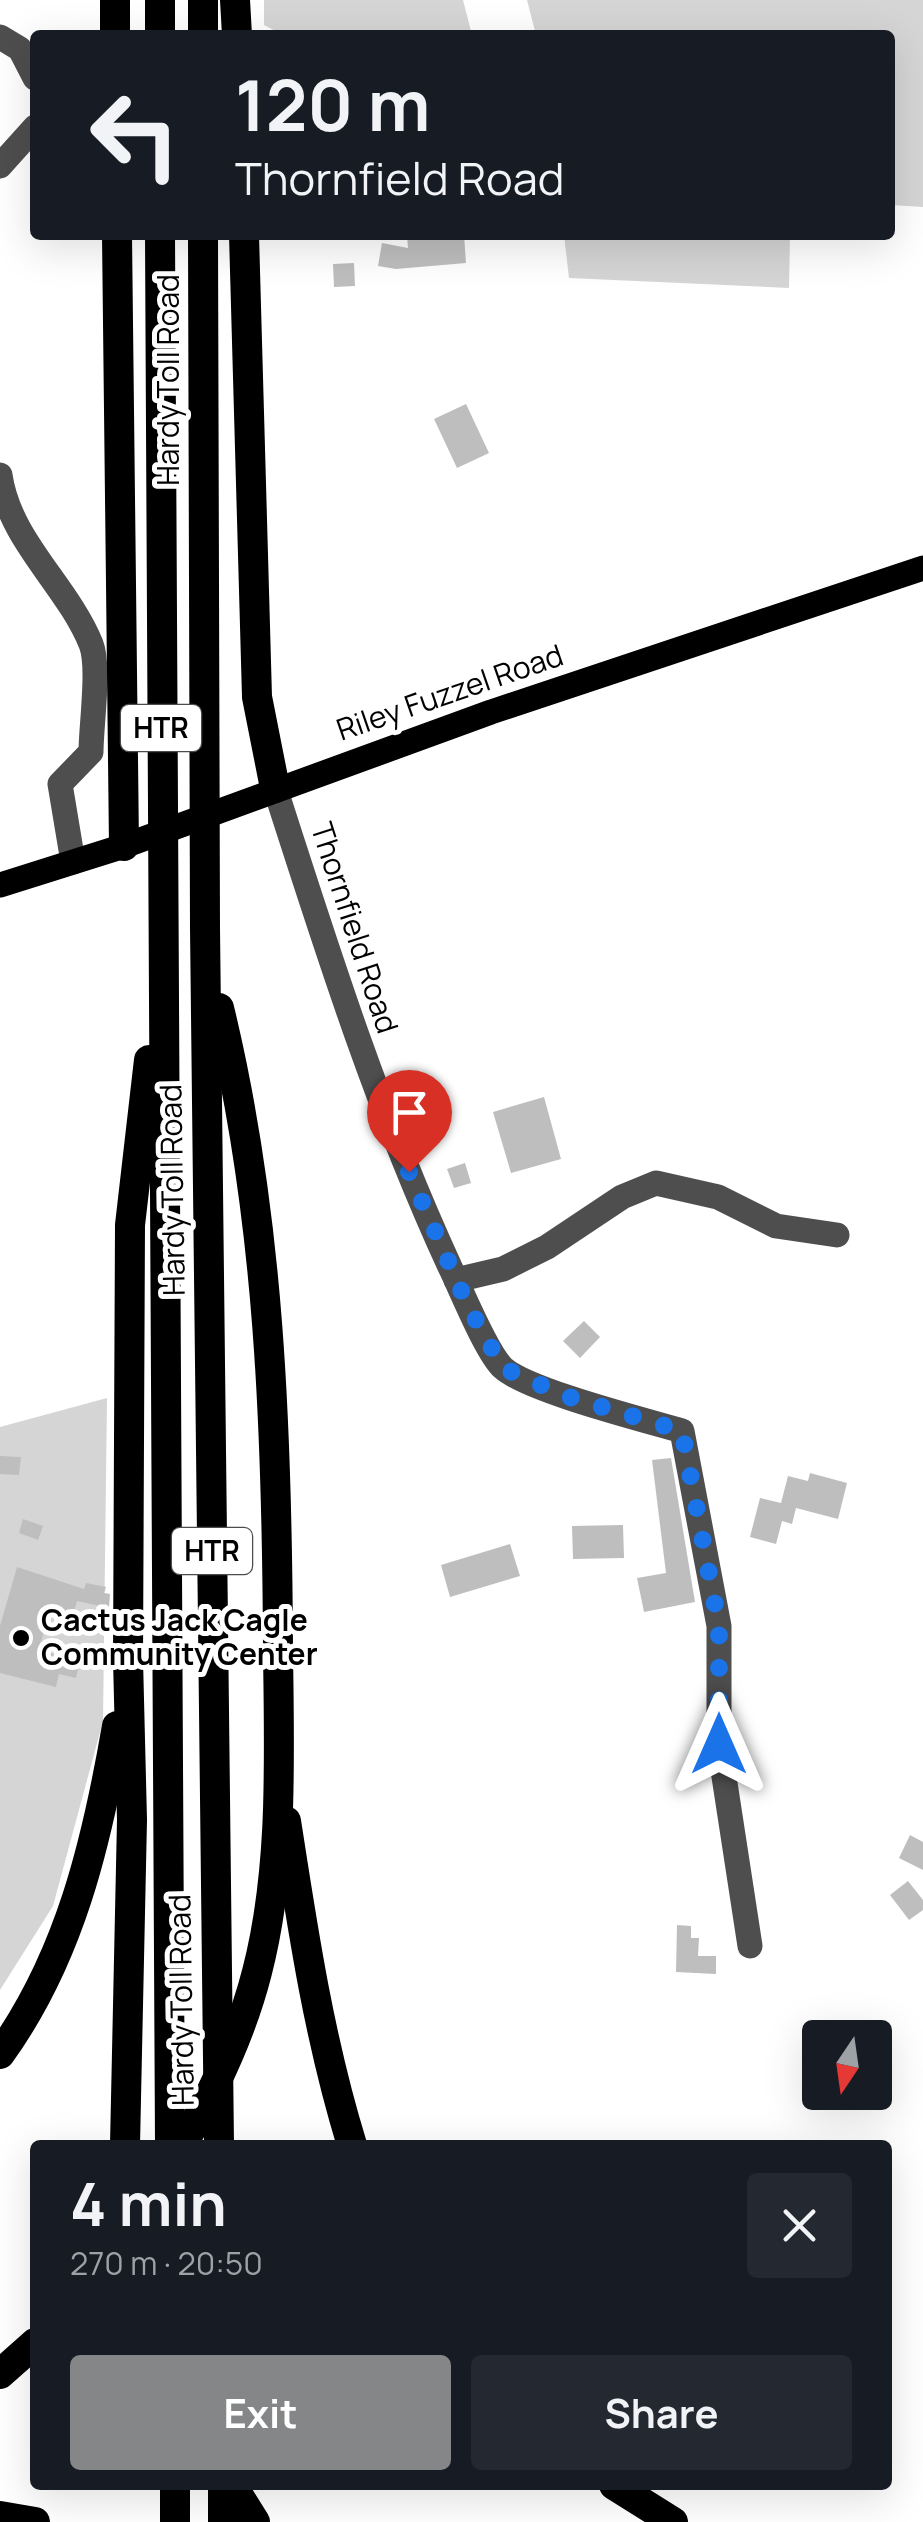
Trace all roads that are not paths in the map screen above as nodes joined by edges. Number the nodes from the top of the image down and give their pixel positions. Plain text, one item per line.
1 (115, 0) edge
2 (160, 0) edge
3 (203, 0) edge
4 (235, 0) edge
5 (115, 30) edge
6 (160, 30) edge
7 (203, 30) edge
8 (236, 30) edge
9 (0, 37) edge
10 (30, 68) edge
11 (30, 133) edge
12 (0, 166) edge
13 (117, 240) edge
14 (160, 240) edge
15 (203, 240) edge
16 (244, 240) edge
17 (0, 475) edge
18 (923, 568) edge
19 (274, 788) junction
20 (124, 846) junction
21 (73, 862) junction
22 (0, 885) edge
23 (206, 942) junction
24 (162, 993) junction
25 (838, 1235) dead end
26 (456, 1280) junction
27 (128, 1660) junction
28 (279, 1773) junction
29 (750, 1946) dead end
30 (0, 2054) edge
31 (125, 2140) edge
32 (170, 2140) edge
33 (184, 2140) edge
34 (219, 2140) edge
35 (350, 2140) edge
36 (30, 2347) edge
37 (0, 2374) edge
38 (174, 2490) edge
39 (223, 2490) edge
40 (235, 2490) edge
41 (622, 2490) edge
42 (0, 2516) edge
43 (35, 2522) edge
44 (175, 2522) edge
45 (223, 2522) edge
46 (255, 2522) edge
47 (674, 2522) edge

1 - 5 highway
2 - 6 highway
3 - 7 highway
4 - 8 highway
9 - 10 street
11 - 12 street
13 - 20 highway
14 - 24 highway, Hardy Toll Road / HTR
15 - 23 highway, Hardy Toll Road / HTR
16 - 19 highway
17 - 21 street
18 - 19 main road, Riley Fuzzel Road
19 - 20 main road, Riley Fuzzel Road
19 - 26 street, Thornfield Road
20 - 21 main road, Riley Fuzzel Road
21 - 22 main road, Riley Fuzzel Road
23 - 28 highway
23 - 34 highway, Hardy Toll Road / HTR
24 - 27 highway
24 - 32 highway, Hardy Toll Road / HTR
25 - 26 street
26 - 29 street, Thornfield Road
27 - 30 highway
27 - 31 highway
28 - 33 highway
28 - 35 highway
36 - 37 highway
38 - 44 highway
39 - 45 highway
40 - 46 highway
41 - 47 highway
42 - 43 highway

